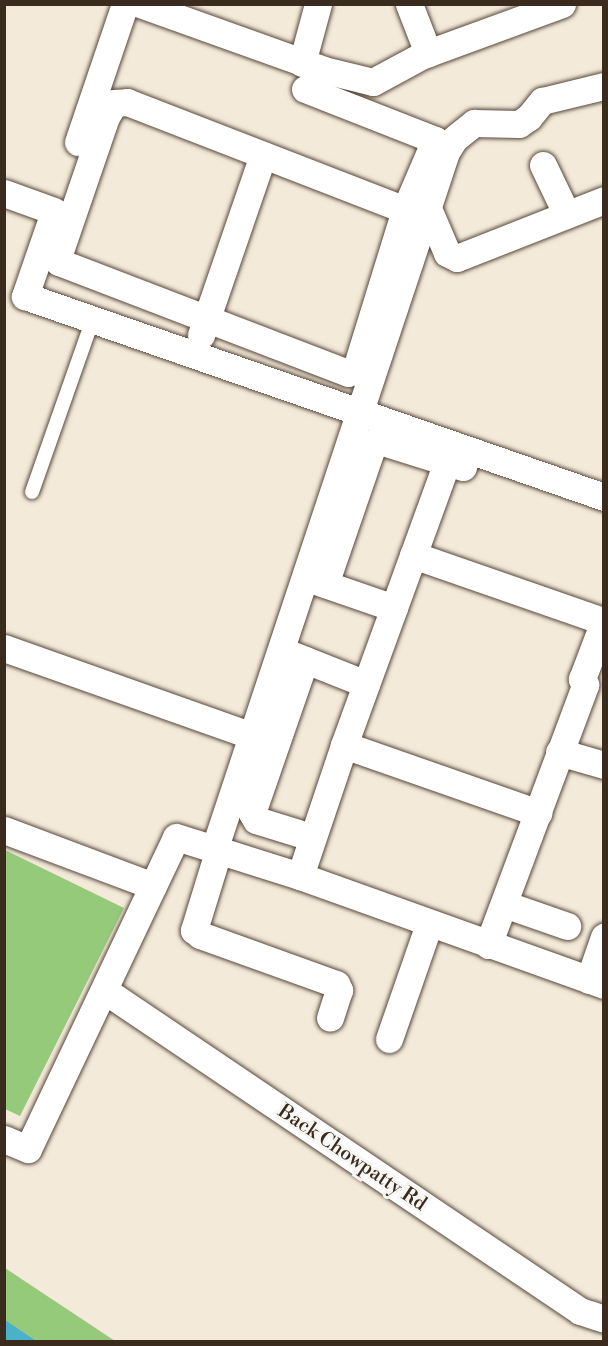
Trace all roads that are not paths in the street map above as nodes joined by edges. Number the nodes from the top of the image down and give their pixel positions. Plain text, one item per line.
1 (125, 4) edge
2 (140, 4) edge
3 (318, 4) edge
4 (409, 4) edge
5 (561, 4) edge
6 (428, 53) junction
7 (303, 76) junction
8 (603, 86) edge
9 (263, 155) junction
10 (543, 165) dead end
11 (4, 193) edge
12 (603, 200) edge
13 (54, 211) junction
14 (419, 212) junction
15 (567, 215) junction
16 (206, 318) junction
17 (93, 319) junction
18 (195, 355) junction
19 (361, 413) junction
20 (450, 454) junction
21 (32, 492) dead end
22 (603, 497) edge
23 (603, 513) edge
24 (413, 555) junction
25 (315, 580) junction
26 (394, 608) junction
27 (603, 621) edge
28 (4, 648) edge
29 (293, 655) junction
30 (366, 684) junction
31 (594, 687) edge
32 (253, 736) junction
33 (344, 745) junction
34 (559, 752) junction
35 (603, 765) edge
36 (538, 813) junction
37 (4, 830) edge
38 (298, 833) dead end
39 (217, 851) junction
40 (300, 876) junction
41 (153, 886) junction
42 (504, 904) junction
43 (429, 924) junction
44 (567, 926) dead end
45 (603, 938) edge
46 (488, 945) junction
47 (596, 982) edge
48 (104, 990) junction
49 (330, 1018) dead end
50 (389, 1039) dead end
51 (4, 1139) edge
52 (603, 1319) edge

1 - 13 street
2 - 7 street
3 - 7 street
4 - 6 street
5 - 6 street
6 - 7 street
7 - 14 street
8 - 14 street
9 - 14 street
9 - 16 street
9 - 16 street
10 - 15 street
11 - 13 street
12 - 15 street
13 - 17 street
14 - 15 street
14 - 16 street
14 - 19 street
16 - 18 street
17 - 18 street
17 - 21 lane
18 - 19 street
19 - 20 street
19 - 25 street
20 - 22 street
20 - 23 street
20 - 24 street
20 - 25 street
24 - 26 street
24 - 27 street
25 - 26 street
25 - 29 street
26 - 30 street
27 - 31 street
28 - 32 street
29 - 30 street
29 - 32 street
29 - 38 street
30 - 33 street
31 - 34 street
32 - 39 street
33 - 36 street
33 - 40 street
34 - 35 street
34 - 36 street
36 - 42 street
37 - 41 street
39 - 40 street
39 - 41 street
39 - 49 street
40 - 43 street
41 - 48 street
42 - 44 street
42 - 46 street
43 - 46 street
43 - 50 street
45 - 47 street
46 - 47 street
48 - 51 street
48 - 52 street, Back Chowpatty Rd

